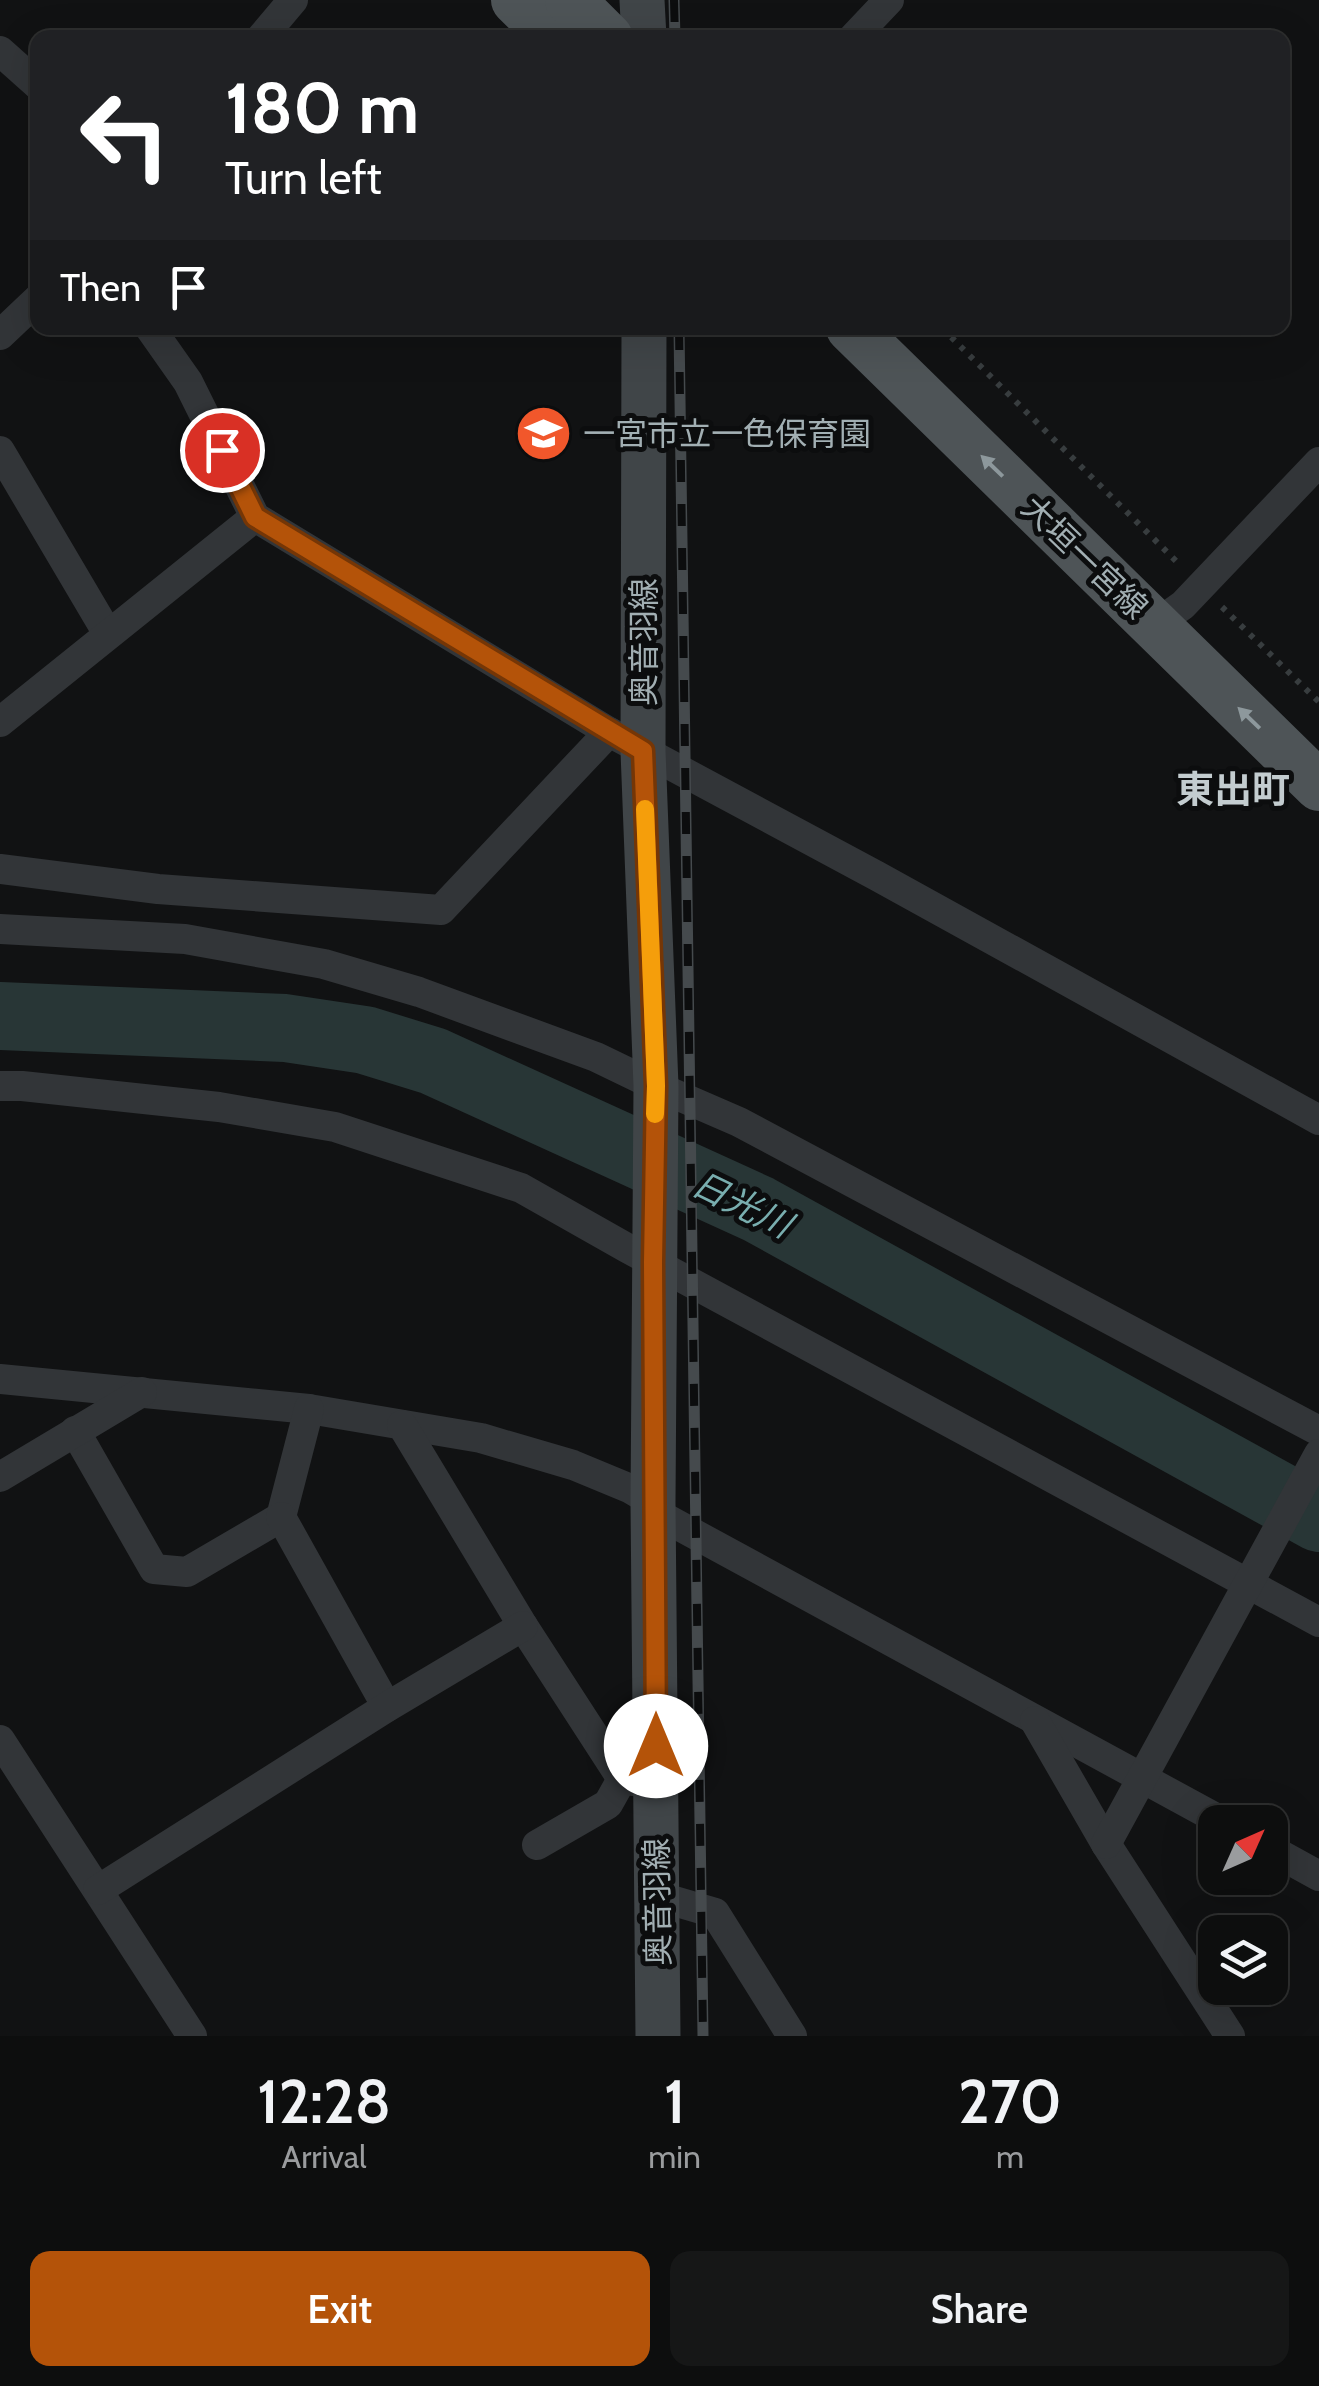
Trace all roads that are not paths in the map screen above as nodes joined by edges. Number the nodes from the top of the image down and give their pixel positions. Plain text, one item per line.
1 (293, 0) edge
2 (516, 0) edge
3 (570, 0) edge
4 (642, 0) edge
5 (889, 0) edge
6 (268, 30) edge
7 (546, 30) edge
8 (600, 30) edge
9 (644, 30) edge
10 (860, 30) edge
11 (0, 52) edge
12 (30, 78) edge
13 (30, 307) edge
14 (0, 335) edge
15 (155, 335) edge
16 (644, 335) edge
17 (858, 335) edge
18 (905, 335) edge
19 (0, 451) edge
20 (1319, 462) edge
21 (255, 517) junction
22 (1179, 605) junction
23 (108, 634) junction
24 (0, 722) edge
25 (1319, 738) edge
26 (626, 741) junction
27 (1319, 786) edge
28 (0, 869) edge
29 (0, 929) edge
30 (0, 1086) edge
31 (656, 1091) junction
32 (1319, 1120) edge
33 (653, 1255) junction
34 (0, 1379) edge
35 (142, 1392) junction
36 (308, 1410) junction
37 (402, 1425) junction
38 (1319, 1431) edge
39 (75, 1432) junction
40 (1319, 1455) edge
41 (0, 1478) edge
42 (654, 1507) junction
43 (281, 1518) junction
44 (1251, 1578) junction
45 (1319, 1622) edge
46 (523, 1626) junction
47 (388, 1707) junction
48 (1034, 1720) junction
49 (2, 1748) edge
50 (1142, 1777) junction
51 (639, 1782) junction
52 (1198, 1808) edge
53 (1106, 1844) junction
54 (537, 1845) dead end
55 (1288, 1858) edge
56 (1319, 1876) edge
57 (98, 1890) junction
58 (657, 1896) junction
59 (192, 2036) edge
60 (658, 2036) edge
61 (792, 2036) edge
62 (1230, 2036) edge

1 - 6 street
2 - 7 main road
3 - 8 main road
4 - 9 main road
5 - 10 street
11 - 12 street
13 - 14 street
15 - 21 street
16 - 26 main road, 奥音羽線
22 -> 17 main road, 大垣一宮線
18 - 22 main road, 大垣一宮線
19 - 23 street
20 - 22 street
21 - 23 street
21 - 26 street
22 - 25 main road, 大垣一宮線
27 -> 22 main road, 大垣一宮線
23 - 24 street
26 - 28 street
26 - 31 main road, 奥音羽線
26 - 32 street
29 - 31 street
30 - 33 street
31 - 33 main road, 奥音羽線
31 - 38 street
33 - 42 main road, 奥音羽線
33 - 44 street
34 - 35 street
35 - 36 street
35 - 39 street
36 - 37 street
36 - 43 street
37 - 42 street
37 - 46 street
39 - 41 street
39 - 43 street
40 - 44 street
42 - 48 street
42 - 51 main road, 奥音羽線
43 - 47 street
44 - 45 street
44 - 50 street
46 - 47 street
46 - 51 street
47 - 57 street
48 - 50 street
48 - 53 street
49 - 57 street
50 - 52 street
50 - 53 street
51 - 54 street
51 - 58 main road, 奥音羽線
53 - 62 street
55 - 56 street
57 - 59 street
58 - 60 main road, 奥音羽線
58 - 61 street

